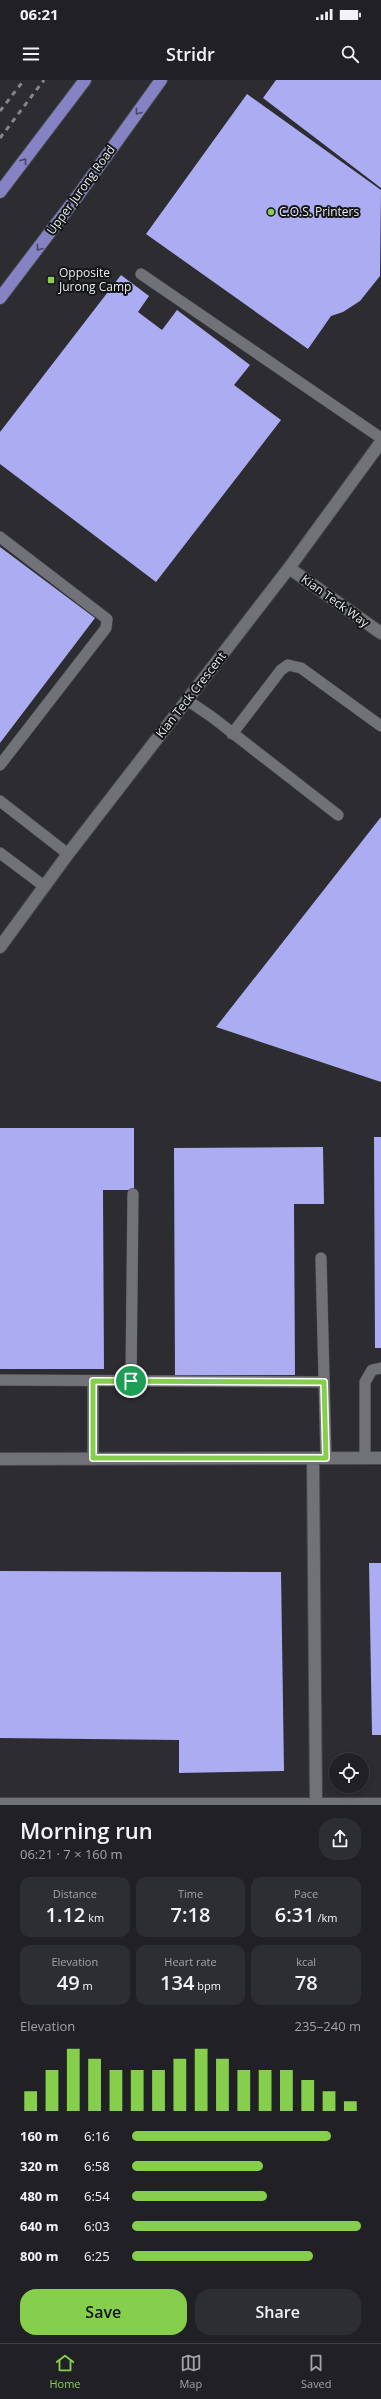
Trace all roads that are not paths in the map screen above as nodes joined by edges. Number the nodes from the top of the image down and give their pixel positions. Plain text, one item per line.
1 (85, 80) edge
2 (161, 80) edge
3 (0, 192) edge
4 (141, 274) dead end
5 (0, 298) edge
6 (381, 438) edge
7 (381, 442) edge
8 (0, 537) edge
9 (289, 568) junction
10 (381, 633) edge
11 (187, 700) junction
12 (381, 726) edge
13 (232, 734) junction
14 (0, 765) edge
15 (0, 801) edge
16 (338, 815) dead end
17 (0, 853) edge
18 (68, 854) junction
19 (44, 886) junction
20 (0, 947) edge
21 (133, 1194) dead end
22 (321, 1258) dead end
23 (381, 1368) edge
24 (0, 1380) edge
25 (93, 1381) junction
26 (131, 1381) junction
27 (324, 1382) junction
28 (93, 1458) junction
29 (313, 1458) junction
30 (326, 1458) junction
31 (365, 1458) junction
32 (381, 1458) edge
33 (0, 1459) edge
34 (0, 1804) edge
35 (316, 1804) junction
36 (381, 1804) edge

3 -> 1 main road
2 -> 5 main road, Upper Jurong Road
4 - 6 lane
7 - 9 street, Kian Teck Crescent
8 - 14 lane
9 - 10 street, Kian Teck Way
9 - 11 street, Kian Teck Crescent
11 - 13 lane
11 - 18 street, Kian Teck Crescent
12 - 13 lane
13 - 16 lane
15 - 18 lane
17 - 19 lane
18 - 19 street, Kian Teck Crescent
19 - 20 street, Kian Teck Crescent
21 - 26 lane
22 - 27 lane
23 - 31 lane
24 - 25 lane
25 - 26 lane
25 - 28 lane
26 - 27 lane
27 - 30 lane
28 - 29 street
28 - 33 street
29 - 30 street
29 - 35 street
30 - 31 street
31 - 32 street
34 - 35 street
35 - 36 street

